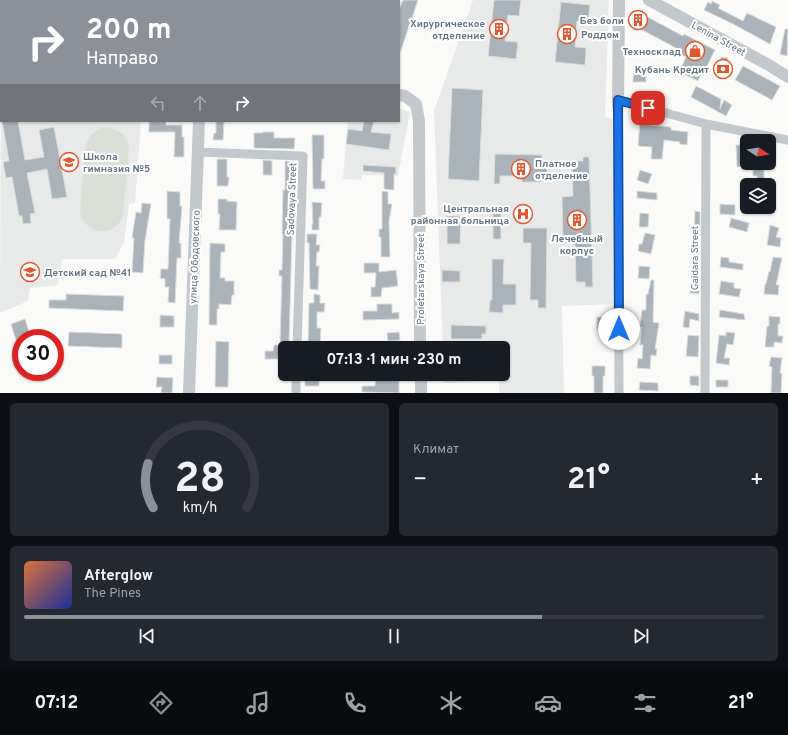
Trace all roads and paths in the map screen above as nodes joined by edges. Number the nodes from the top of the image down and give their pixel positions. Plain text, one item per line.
1 (619, 0) edge
2 (649, 0) edge
3 (788, 77) edge
4 (402, 95) edge
5 (618, 103) junction
6 (199, 122) edge
7 (706, 124) junction
8 (788, 140) edge
9 (198, 152) junction
10 (297, 341) edge
11 (420, 341) edge
12 (296, 381) edge
13 (420, 381) edge
14 (189, 393) edge
15 (296, 393) edge
16 (421, 393) edge
17 (619, 393) edge
18 (705, 393) edge

1 - 5 street
2 - 3 street, Lenina Street
4 - 11 street, Proletarskaya Street
5 - 7 street
5 - 17 street
6 - 9 street, улица Ободовского
7 - 8 street
7 - 18 street, Gaidara Street
9 - 10 street, Sadovaya Street
9 - 14 street, улица Ободовского
12 - 15 street
13 - 16 street

